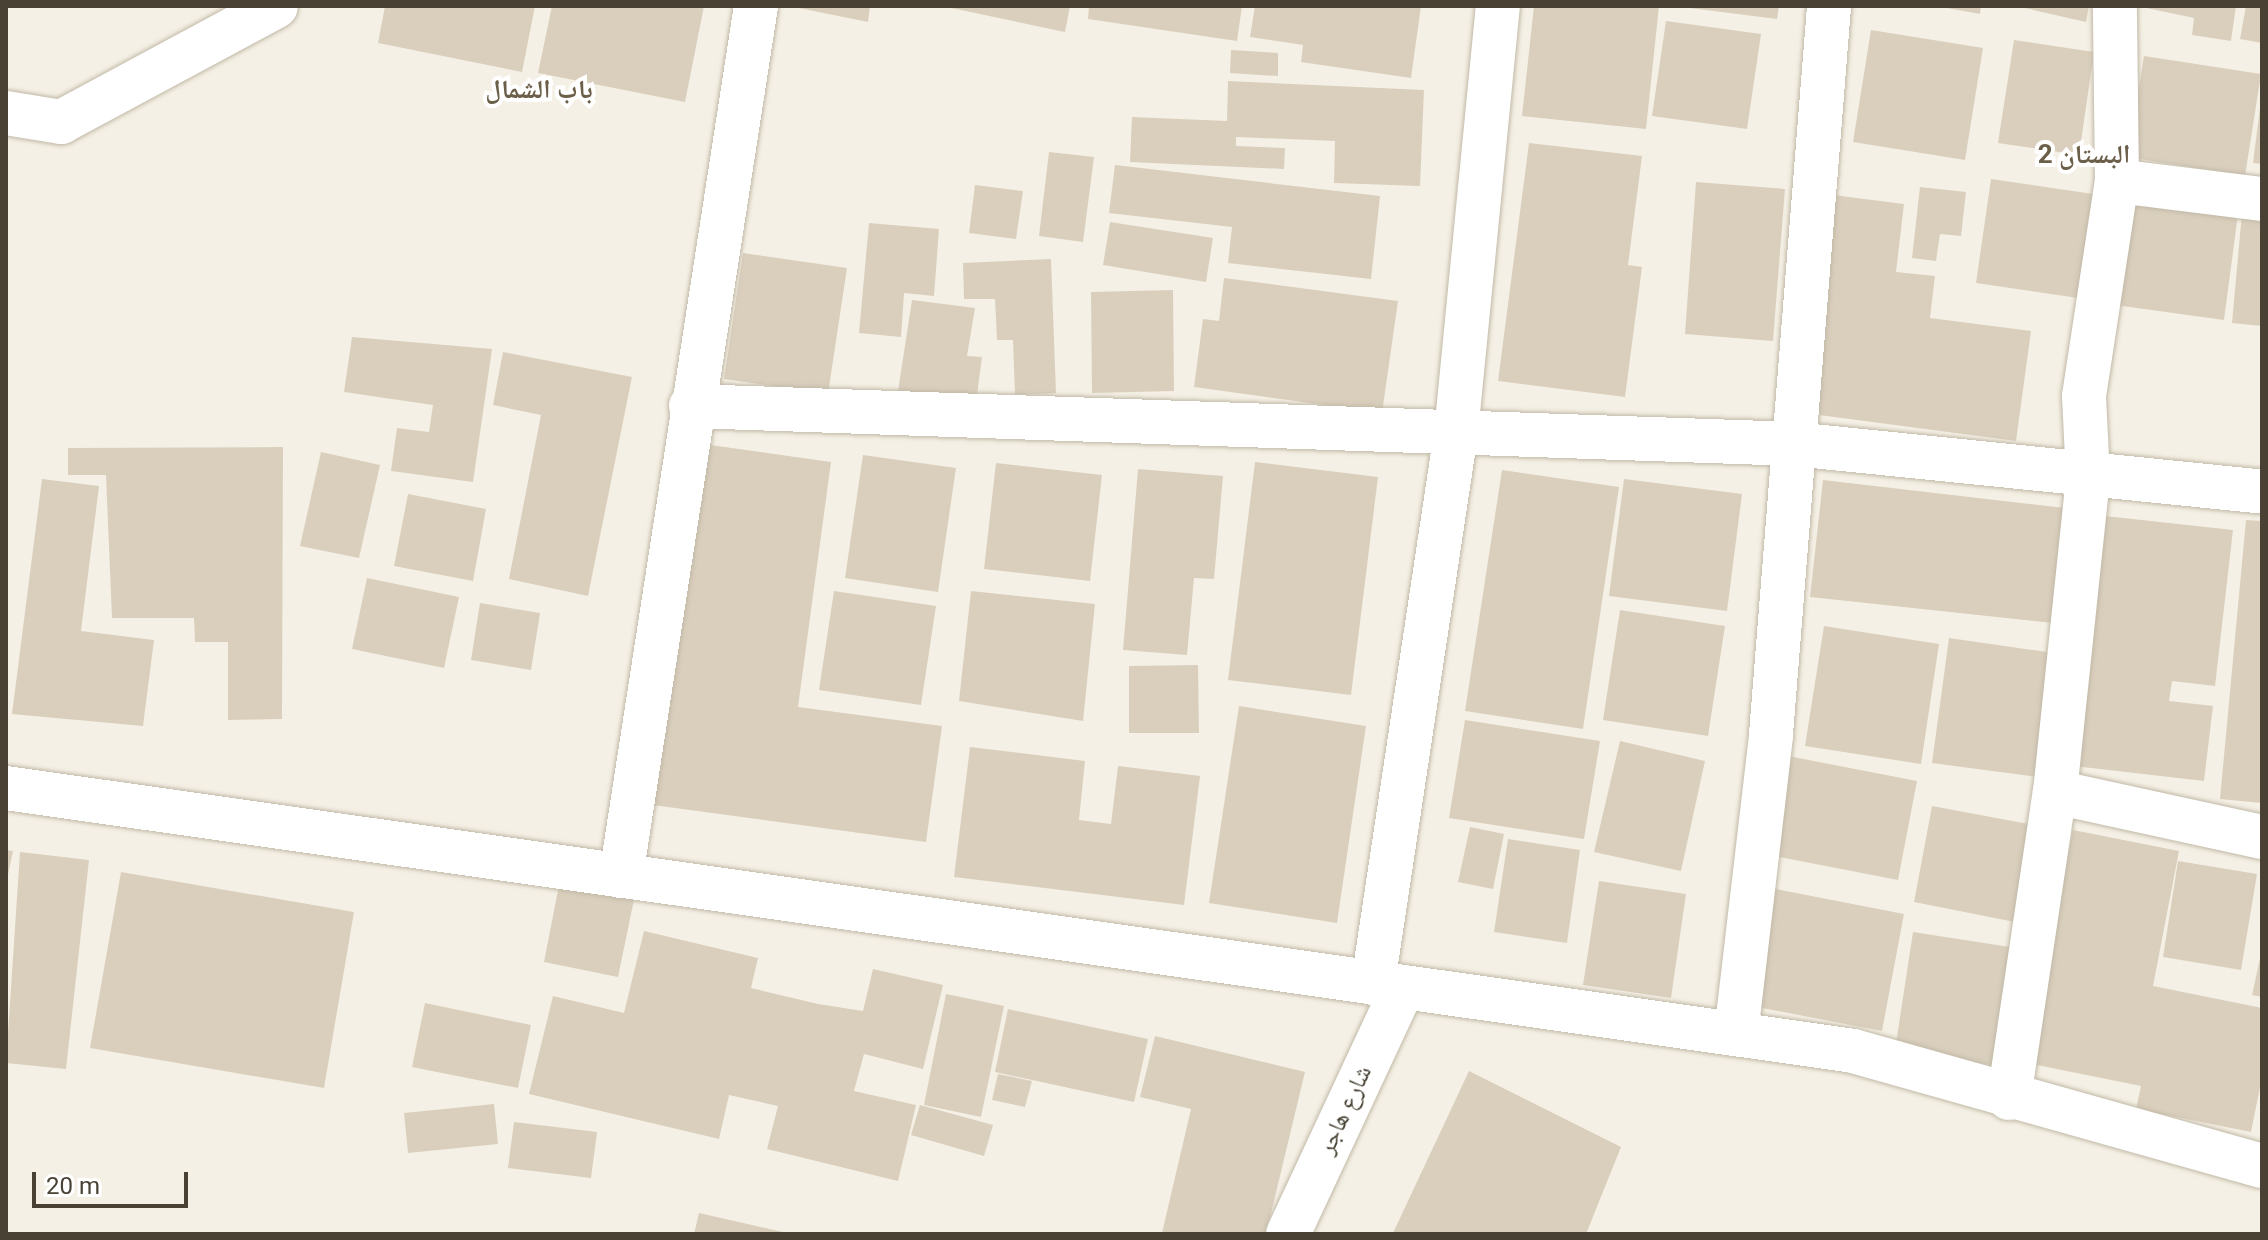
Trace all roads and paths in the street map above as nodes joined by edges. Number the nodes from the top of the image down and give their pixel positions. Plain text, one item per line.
1 (276, 6) edge
2 (756, 6) edge
3 (1498, 6) edge
4 (1829, 6) edge
5 (2115, 6) edge
6 (6, 113) edge
7 (2117, 181) junction
8 (2262, 199) edge
9 (691, 406) junction
10 (1456, 433) junction
11 (1793, 444) junction
12 (2088, 478) junction
13 (2262, 492) edge
14 (6, 788) edge
15 (2055, 792) junction
16 (2262, 837) edge
17 (621, 876) junction
18 (1388, 985) junction
19 (1736, 1034) junction
20 (2009, 1098) junction
21 (2262, 1166) edge
22 (1288, 1234) edge

1 - 6 street
2 - 9 street
3 - 10 street, شارع هاجر
4 - 11 street
5 - 7 street
7 - 8 street
7 - 12 street
9 - 10 street
9 - 17 street
10 - 11 street
10 - 18 street, شارع هاجر
11 - 12 street
11 - 19 street
12 - 13 street
12 - 15 street
14 - 17 street
15 - 16 street
15 - 20 street
17 - 18 street
18 - 19 street
18 - 22 street, شارع هاجر
19 - 20 street
20 - 21 street

